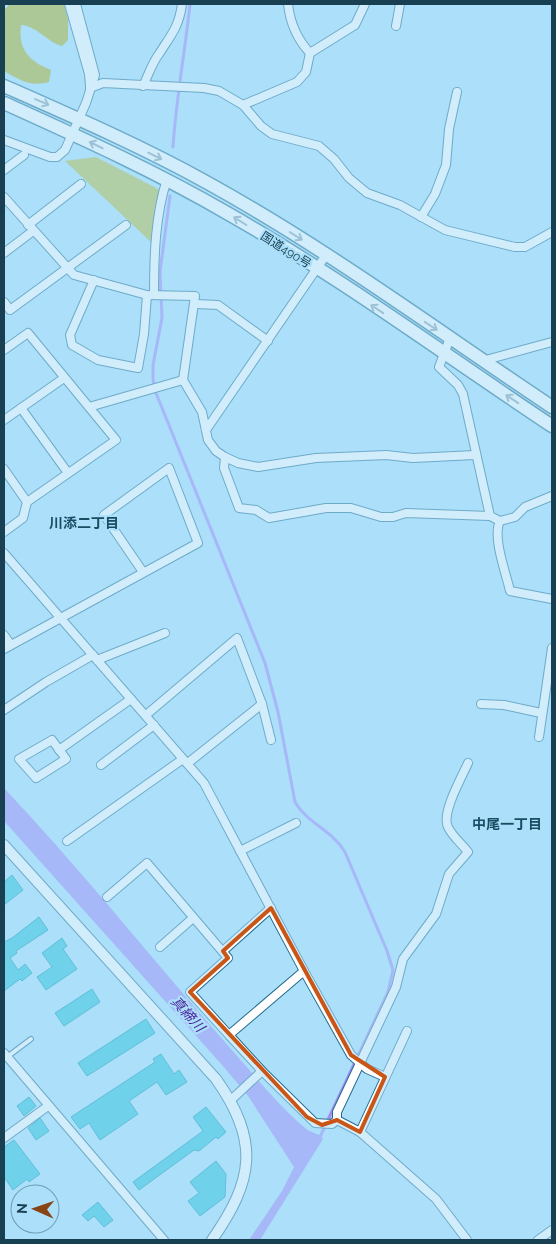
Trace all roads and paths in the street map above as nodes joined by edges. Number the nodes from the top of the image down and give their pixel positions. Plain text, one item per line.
1 (68, 4) edge
2 (76, 4) edge
3 (182, 4) edge
4 (288, 4) edge
5 (366, 4) edge
6 (400, 4) edge
7 (396, 26) dead end
8 (310, 53) junction
9 (4, 86) edge
10 (142, 86) junction
11 (90, 88) junction
12 (457, 92) dead end
13 (4, 103) edge
14 (243, 105) junction
15 (79, 119) junction
16 (73, 134) junction
17 (4, 140) edge
18 (24, 155) dead end
19 (4, 170) edge
20 (167, 179) junction
21 (81, 184) dead end
22 (4, 197) edge
23 (421, 217) junction
24 (126, 226) dead end
25 (30, 228) junction
26 (552, 232) edge
27 (4, 253) edge
28 (326, 255) junction
29 (67, 269) junction
30 (317, 269) junction
31 (94, 280) junction
32 (150, 295) junction
33 (4, 302) edge
34 (196, 304) junction
35 (450, 338) junction
36 (268, 341) junction
37 (552, 342) edge
38 (4, 350) edge
39 (443, 353) junction
40 (482, 361) junction
41 (64, 378) junction
42 (183, 380) junction
43 (89, 407) junction
44 (552, 407) edge
45 (22, 408) junction
46 (4, 420) edge
47 (552, 426) edge
48 (206, 430) junction
49 (475, 455) junction
50 (225, 457) junction
51 (4, 469) edge
52 (68, 473) junction
53 (552, 496) edge
54 (27, 502) junction
55 (490, 516) junction
56 (500, 520) junction
57 (4, 532) edge
58 (4, 553) edge
59 (143, 572) junction
60 (552, 599) edge
61 (60, 618) junction
62 (165, 633) dead end
63 (4, 635) edge
64 (7, 647) edge
65 (552, 648) edge
66 (95, 657) junction
67 (550, 675) edge
68 (131, 698) junction
69 (262, 704) junction
70 (481, 704) dead end
71 (4, 710) edge
72 (541, 713) junction
73 (146, 715) junction
74 (154, 725) junction
75 (539, 737) dead end
76 (270, 740) dead end
77 (59, 750) junction
78 (185, 761) junction
79 (468, 763) dead end
80 (101, 765) dead end
81 (296, 823) dead end
82 (67, 841) dead end
83 (4, 845) edge
84 (240, 851) junction
85 (107, 897) dead end
86 (271, 908) junction
87 (193, 918) junction
88 (160, 947) dead end
89 (223, 951) junction
90 (304, 971) junction
91 (407, 1031) dead end
92 (229, 1035) junction
93 (31, 1039) dead end
94 (5, 1055) edge
95 (360, 1063) junction
96 (261, 1072) junction
97 (385, 1077) junction
98 (235, 1096) junction
99 (48, 1106) junction
100 (334, 1122) junction
101 (360, 1132) junction
102 (4, 1138) edge
103 (552, 1230) edge
104 (164, 1240) edge
105 (212, 1240) edge
106 (467, 1240) edge
107 (538, 1240) edge

1 - 11 street
2 - 11 street
3 - 10 street
4 - 8 street
5 - 8 street
6 - 7 street
8 - 14 street
9 -> 15 highway, 国道490号
10 - 11 street
10 - 14 street
11 - 15 street
12 - 23 street
13 - 16 highway, 国道490号
14 - 23 street
15 - 16 street
15 -> 28 highway, 国道490号
16 - 17 street
20 -> 16 highway, 国道490号
18 - 19 street
30 -> 20 highway, 国道490号
20 - 32 street
21 - 25 street
22 - 25 street
23 - 26 street
24 - 29 street
25 - 27 street
25 - 29 street
28 - 30 street
28 -> 35 highway, 国道490号
29 - 31 street
29 - 33 street
30 - 36 street
39 -> 30 highway, 国道490号
31 - 32 street
31 - 32 street
32 - 34 street
34 - 36 street
34 - 42 street
35 - 39 street
35 - 40 highway, 国道490号
36 - 48 street
37 - 40 street
38 - 41 street
47 -> 39 highway, 国道490号
39 - 49 street
40 - 44 highway, 国道490号
41 - 43 street
41 - 45 street
42 - 43 street
42 - 48 street
43 - 52 street
45 - 46 street
45 - 52 street
48 - 50 street
49 - 50 street
49 - 55 street
50 - 55 street
51 - 54 street
52 - 54 street
53 - 56 street
54 - 57 street
55 - 56 street
56 - 60 street
58 - 61 street
59 - 59 street
59 - 61 street
61 - 64 street
61 - 66 street
62 - 66 street
63 - 64 street
65 - 67 street
66 - 68 street
66 - 71 street
67 - 72 street
68 - 73 street
68 - 77 street
69 - 73 street
69 - 76 street
69 - 78 street
70 - 72 street
72 - 75 street
73 - 74 street
74 - 78 street
74 - 80 street
77 - 77 street
78 - 82 street
78 - 84 street
79 - 95 street
81 - 84 street
83 - 98 street
84 - 86 street
85 - 87 street
86 - 89 street
86 - 90 street
87 - 88 street
87 - 89 street
89 - 92 street
90 - 92 street
90 - 95 street
91 - 97 street
92 - 96 street
93 - 94 lane
94 - 99 street
95 - 97 street
95 - 100 street
96 - 98 street
96 - 100 street
97 - 101 street
98 - 105 street
99 - 102 street
99 - 104 street
100 - 101 street
101 - 106 street
103 - 107 street

